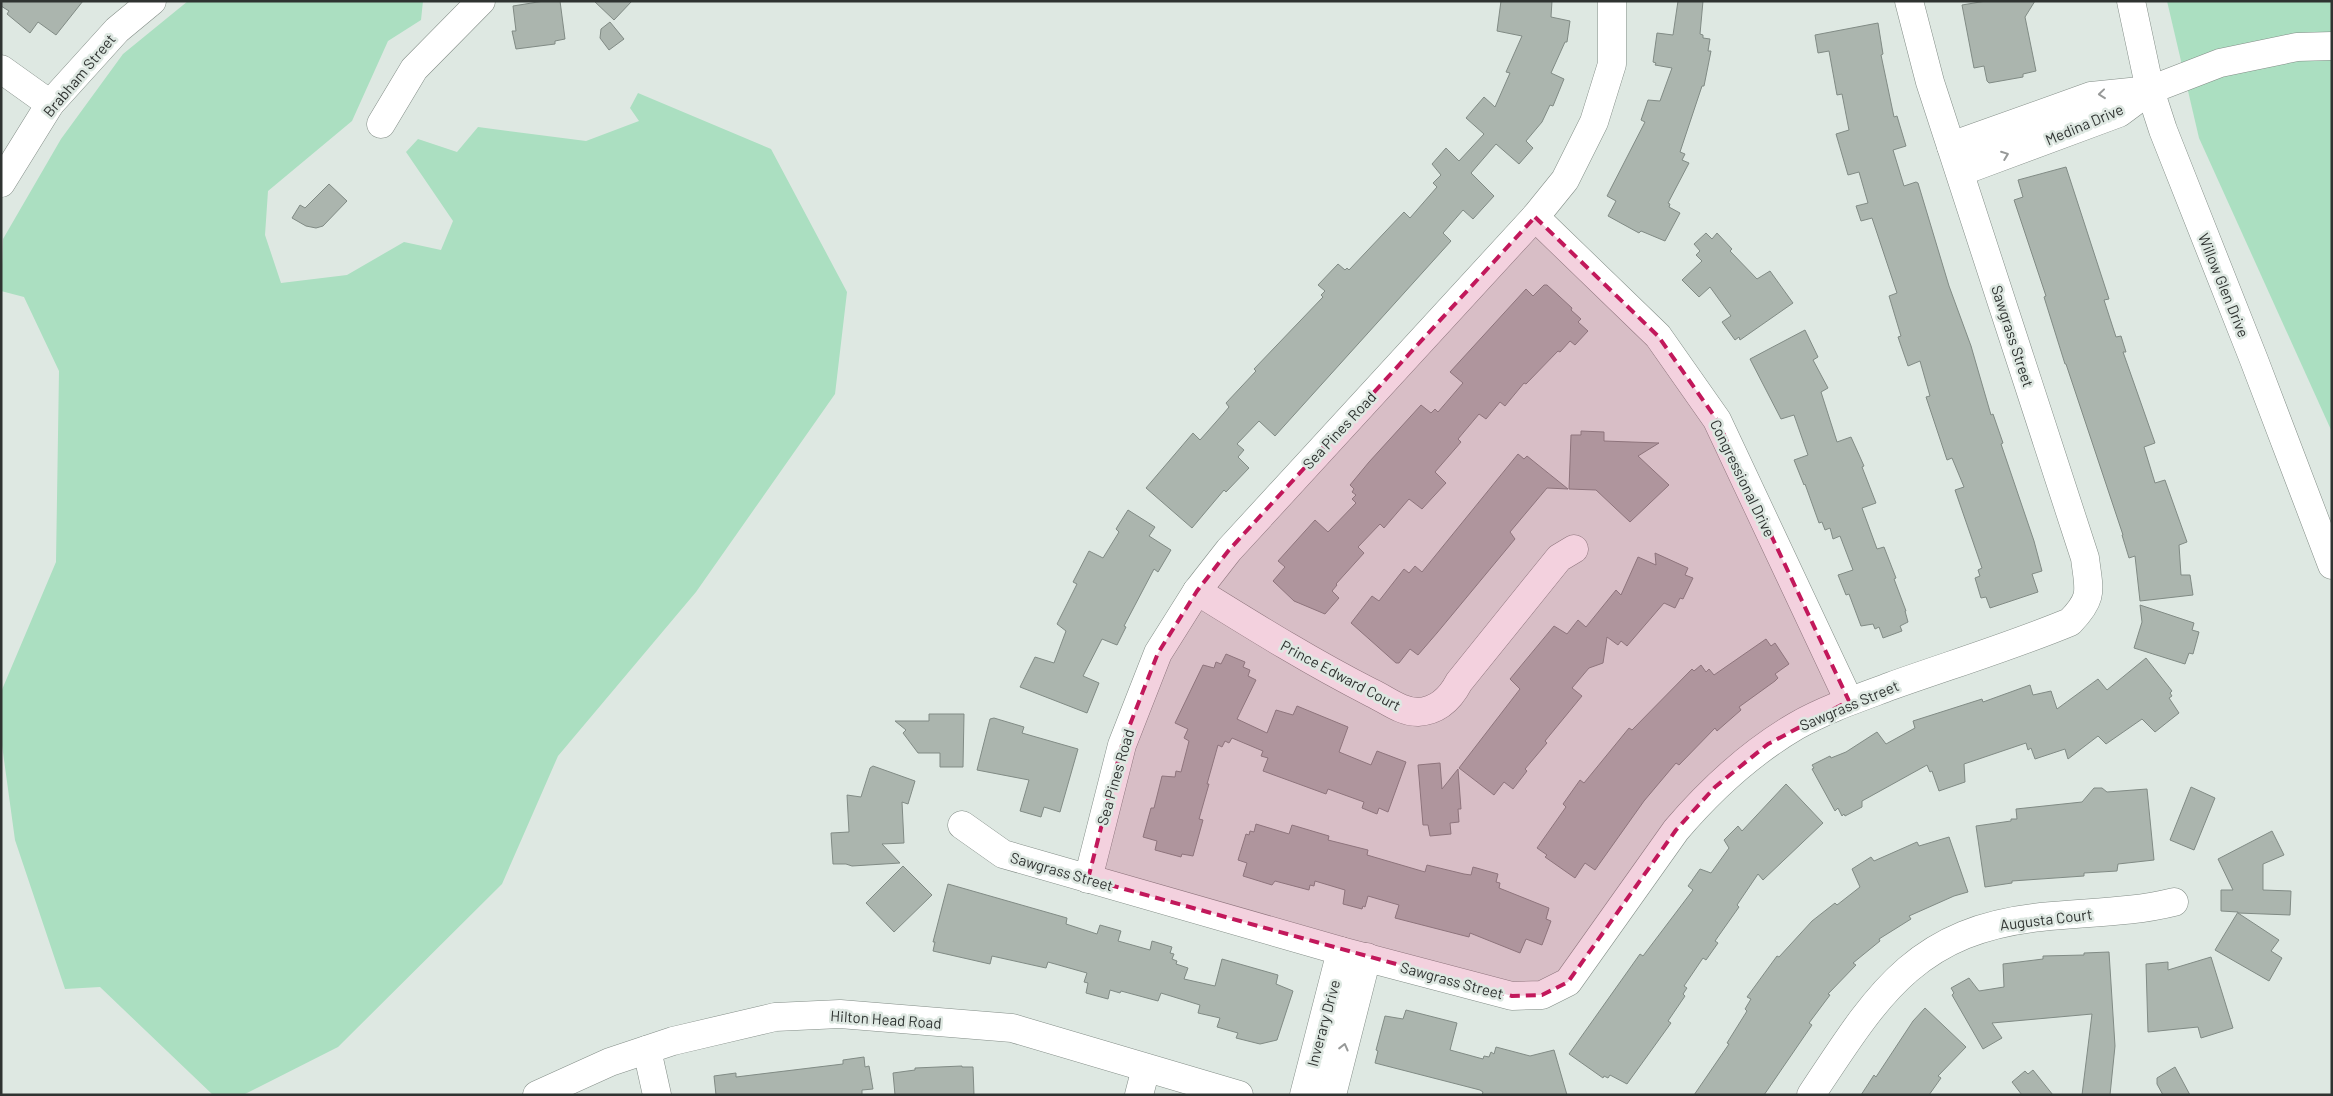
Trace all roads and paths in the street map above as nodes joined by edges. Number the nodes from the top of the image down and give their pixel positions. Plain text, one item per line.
1 (152, 1) edge
2 (481, 1) edge
3 (1612, 1) edge
4 (1909, 1) edge
5 (2131, 1) edge
6 (2332, 46) edge
7 (1, 69) edge
8 (2150, 90) junction
9 (50, 104) junction
10 (381, 124) dead end
11 (1951, 146) junction
12 (1960, 172) junction
13 (1, 183) edge
14 (1535, 217) junction
15 (1574, 550) dead end
16 (2332, 565) edge
17 (1197, 591) junction
18 (1849, 701) junction
19 (962, 825) dead end
20 (1088, 878) junction
21 (2174, 902) dead end
22 (1354, 954) junction
23 (647, 1050) junction
24 (1146, 1068) junction
25 (536, 1095) edge
26 (658, 1095) edge
27 (1139, 1095) edge
28 (1239, 1095) edge
29 (1304, 1095) edge
30 (1332, 1095) edge
31 (1811, 1095) edge

1 - 9 street, Brabham Street
2 - 10 street
3 - 14 street, Sea Pines Road
4 - 11 street, Sawgrass Street
5 - 8 street, Willow Glen Drive
6 - 8 street
7 - 9 street
8 -> 11 street, Medina Drive
12 -> 8 street, Medina Drive
8 - 16 street, Willow Glen Drive
9 - 13 street, Brabham Street
11 - 12 street, Sawgrass Street
12 - 18 street, Sawgrass Street
14 - 17 street, Sea Pines Road
14 - 18 street, Congressional Drive
15 - 17 street, Prince Edward Court
17 - 20 street, Sea Pines Road
18 - 22 street, Sawgrass Street
19 - 20 street, Sawgrass Street
20 - 22 street, Sawgrass Street
21 - 31 street, Augusta Court
22 - 29 street, Inverary Drive
30 -> 22 street
23 - 24 street, Hilton Head Road
23 - 25 street, Hilton Head Road
23 - 26 street
24 - 27 street
24 - 28 street, Hilton Head Road

